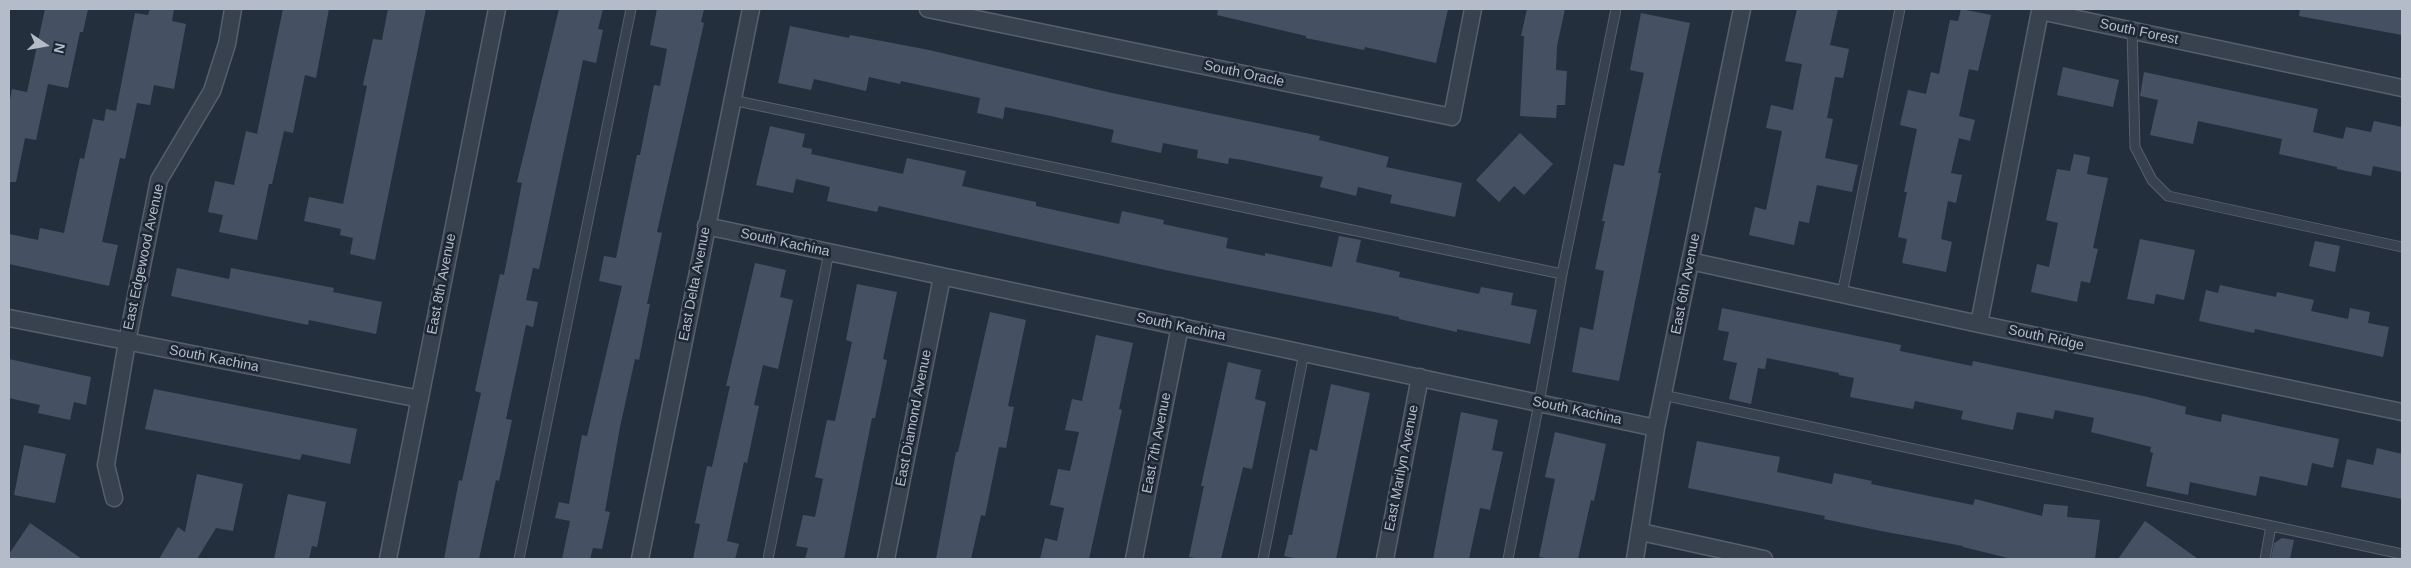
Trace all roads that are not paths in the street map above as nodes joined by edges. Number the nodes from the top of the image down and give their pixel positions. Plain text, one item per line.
1 (234, 9) edge
2 (497, 9) edge
3 (631, 9) edge
4 (751, 9) edge
5 (928, 9) edge
6 (1473, 9) edge
7 (1616, 9) edge
8 (1742, 9) edge
9 (1900, 9) edge
10 (2132, 30) junction
11 (2402, 88) edge
12 (732, 100) junction
13 (706, 226) junction
14 (2402, 247) edge
15 (829, 252) junction
16 (1690, 261) junction
17 (1562, 274) junction
18 (942, 277) junction
19 (1842, 294) junction
20 (9, 318) edge
21 (1979, 324) junction
22 (1180, 326) junction
23 (126, 342) junction
24 (1304, 353) junction
25 (1420, 377) junction
26 (1663, 395) junction
27 (420, 399) junction
28 (1540, 403) junction
29 (2402, 412) edge
30 (1656, 428) junction
31 (114, 498) dead end
32 (2272, 526) junction
33 (1641, 532) junction
34 (2402, 554) edge
35 (388, 559) edge
36 (519, 559) edge
37 (640, 559) edge
38 (768, 559) edge
39 (886, 559) edge
40 (1134, 559) edge
41 (1263, 559) edge
42 (1385, 559) edge
43 (1508, 559) edge
44 (1636, 559) edge
45 (1764, 559) edge
46 (2265, 559) edge

1 - 23 street, East Edgewood Avenue
2 - 27 street, East 8th Avenue
3 - 36 lane
4 - 12 street, East Delta Avenue
5 - 6 street, South Oracle
7 - 17 lane
8 - 16 street, East 6th Avenue
9 - 19 lane
10 - 11 street, South Forest
10 - 14 lane
10 - 21 street, South Forest
12 - 13 street, East Delta Avenue
12 - 17 lane
13 - 15 street, South Kachina
13 - 37 street, East Delta Avenue
15 - 18 street, South Kachina
15 - 38 lane
16 - 19 street, South Ridge
16 - 26 street, East 6th Avenue
17 - 28 lane
18 - 22 street, South Kachina
18 - 39 street, East Diamond Avenue
19 - 21 street, South Ridge
20 - 23 street, South Kachina
21 - 29 street, South Ridge
22 - 24 street, South Kachina
22 - 40 street, East 7th Avenue
23 - 27 street, South Kachina
23 - 31 street, East Edgewood Avenue
24 - 25 street, South Kachina
24 - 41 lane
25 - 28 street, South Kachina
25 - 42 street, East Marilyn Avenue
26 - 30 street, East 6th Avenue
26 - 32 lane
27 - 35 street, East 8th Avenue
28 - 30 street, South Kachina
28 - 43 lane
30 - 33 street, East 6th Avenue
32 - 34 lane
32 - 46 lane
33 - 44 street, East 6th Avenue
33 - 45 street

